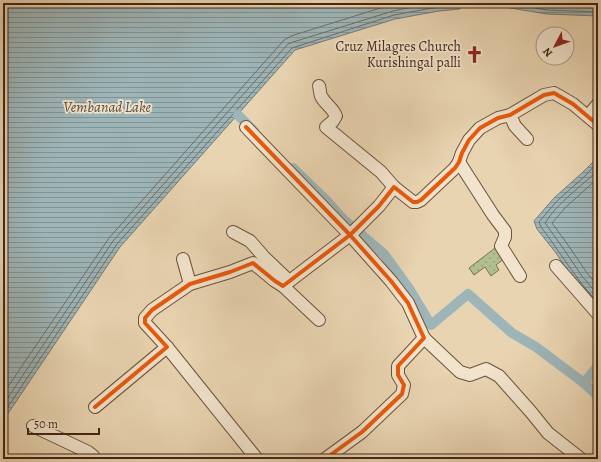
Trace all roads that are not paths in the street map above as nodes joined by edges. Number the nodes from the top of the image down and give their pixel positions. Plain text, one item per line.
1 (319, 86) dead end
2 (598, 104) edge
3 (510, 114) junction
4 (588, 116) junction
5 (598, 125) edge
6 (246, 127) dead end
7 (527, 139) dead end
8 (459, 162) junction
9 (394, 187) junction
10 (233, 232) dead end
11 (354, 232) junction
12 (183, 258) dead end
13 (556, 266) dead end
14 (520, 276) dead end
15 (286, 283) junction
16 (190, 284) junction
17 (598, 314) edge
18 (319, 320) dead end
19 (424, 338) junction
20 (167, 347) junction
21 (95, 407) dead end
22 (34, 426) dead end
23 (94, 459) edge
24 (257, 459) edge
25 (325, 459) edge
26 (581, 459) edge

1 - 9 street
2 - 4 street
3 - 4 street
3 - 7 street
3 - 8 street
4 - 5 street
6 - 11 street
8 - 9 street
8 - 14 street
9 - 11 street
10 - 15 street
11 - 15 street
11 - 19 street
12 - 16 street
13 - 17 street
15 - 16 street
15 - 18 street
16 - 20 street
19 - 25 street
19 - 26 street
20 - 21 street
20 - 24 street
22 - 23 street

